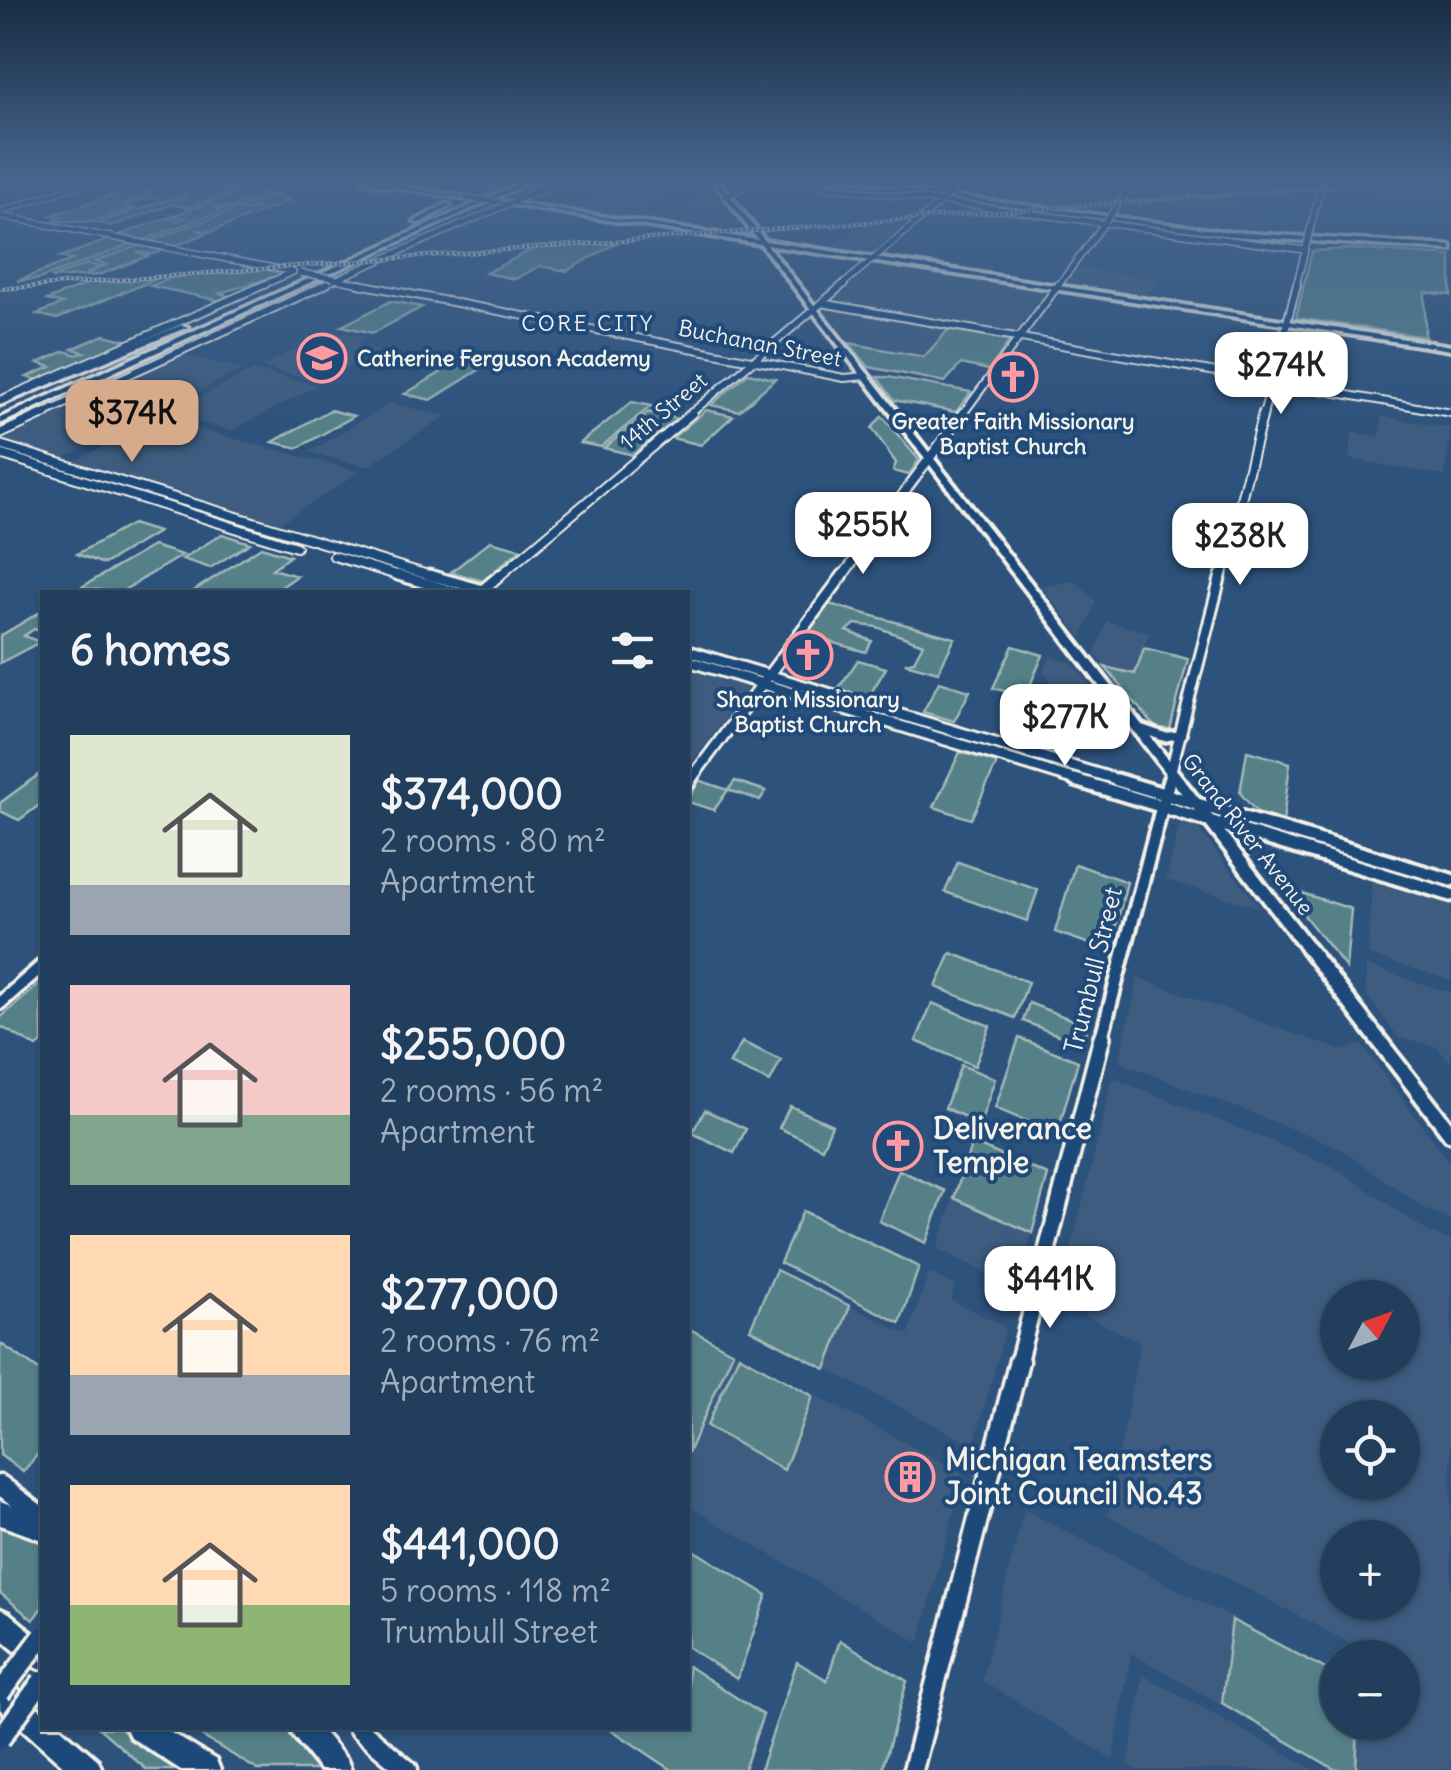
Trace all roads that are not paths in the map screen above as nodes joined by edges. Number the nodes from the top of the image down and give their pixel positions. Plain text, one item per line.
1 (259, 265) edge
2 (332, 265) edge
3 (347, 265) edge
4 (367, 265) edge
5 (781, 265) edge
6 (865, 265) edge
7 (908, 265) edge
8 (1073, 265) edge
9 (1301, 265) edge
10 (297, 272) junction
11 (336, 279) junction
12 (1056, 288) junction
13 (244, 304) junction
14 (817, 306) junction
15 (1287, 320) junction
16 (1018, 338) junction
17 (1451, 346) edge
18 (158, 350) junction
19 (754, 360) junction
20 (866, 376) junction
21 (1271, 382) junction
22 (0, 401) edge
23 (0, 412) edge
24 (1451, 412) edge
25 (0, 421) edge
26 (0, 434) edge
27 (0, 445) edge
28 (0, 454) edge
29 (929, 458) junction
30 (46, 459) junction
31 (34, 464) junction
32 (78, 468) junction
33 (68, 475) junction
34 (86, 480) junction
35 (129, 484) junction
36 (242, 527) junction
37 (457, 590) edge
38 (487, 590) edge
39 (690, 652) edge
40 (690, 662) edge
41 (768, 675) junction
42 (760, 685) junction
43 (784, 686) junction
44 (1137, 726) junction
45 (1180, 734) junction
46 (1170, 772) junction
47 (690, 780) edge
48 (1163, 800) junction
49 (1196, 804) junction
50 (1210, 822) junction
51 (1451, 880) edge
52 (1451, 895) edge
53 (40, 968) edge
54 (0, 1003) edge
55 (1451, 1134) edge
56 (0, 1485) edge
57 (0, 1512) edge
58 (40, 1515) edge
59 (40, 1527) edge
60 (0, 1622) edge
61 (40, 1639) edge
62 (40, 1654) edge
63 (40, 1683) edge
64 (0, 1692) edge
65 (40, 1727) edge
66 (43, 1730) edge
67 (142, 1730) edge
68 (305, 1730) edge
69 (360, 1730) edge
70 (0, 1739) edge
71 (88, 1770) edge
72 (206, 1770) edge
73 (338, 1770) edge
74 (408, 1770) edge
75 (913, 1770) edge

1 - 10 street, Buchanan Street
2 - 13 highway
3 - 18 highway
4 - 11 street
5 - 14 main road, Grand River Avenue
6 - 14 street, 14th Street
7 - 12 main road
8 - 12 street
9 - 15 street, Trumbull Street
10 - 11 street, Buchanan Street, bridge
10 - 22 street
11 - 19 street, Buchanan Street
11 - 26 street
12 - 15 main road
12 - 16 street
13 - 22 highway
13 - 23 highway
14 - 16 street
14 - 19 street, 14th Street
14 - 20 main road, Grand River Avenue
15 - 17 main road
15 - 21 street, Trumbull Street
16 - 21 street
16 - 29 street
18 - 25 highway
18 - 26 highway
19 - 20 street, Buchanan Street
19 - 38 street, 14th Street
20 - 29 main road, Grand River Avenue
21 - 24 street
21 - 45 street, Trumbull Street
27 - 30 street
28 - 31 street
29 - 41 street
29 - 44 main road, Grand River Avenue
30 - 31 street
30 - 32 street
31 - 33 street
32 - 33 street
32 - 35 street
33 - 34 street
34 - 35 street
34 - 36 street
35 - 36 street
36 - 37 street
39 - 41 street
40 - 42 street
41 - 42 street
41 - 43 street
42 - 43 street
42 - 47 street
43 - 48 street
44 - 45 main road
44 - 46 main road, Grand River Avenue
45 - 46 street, Trumbull Street
46 - 48 street, Trumbull Street
46 - 49 main road, Grand River Avenue
48 - 49 street
48 - 50 street
48 - 75 street, Trumbull Street
49 - 50 main road, Grand River Avenue
49 - 51 street
50 - 52 street
50 - 55 main road, Grand River Avenue
53 - 54 street
56 - 58 street
57 - 59 highway
60 - 62 highway
61 - 64 street, bridge
63 - 70 street, bridge
64 - 65 highway
66 - 71 highway
67 - 72 highway
68 - 73 highway
69 - 74 street

